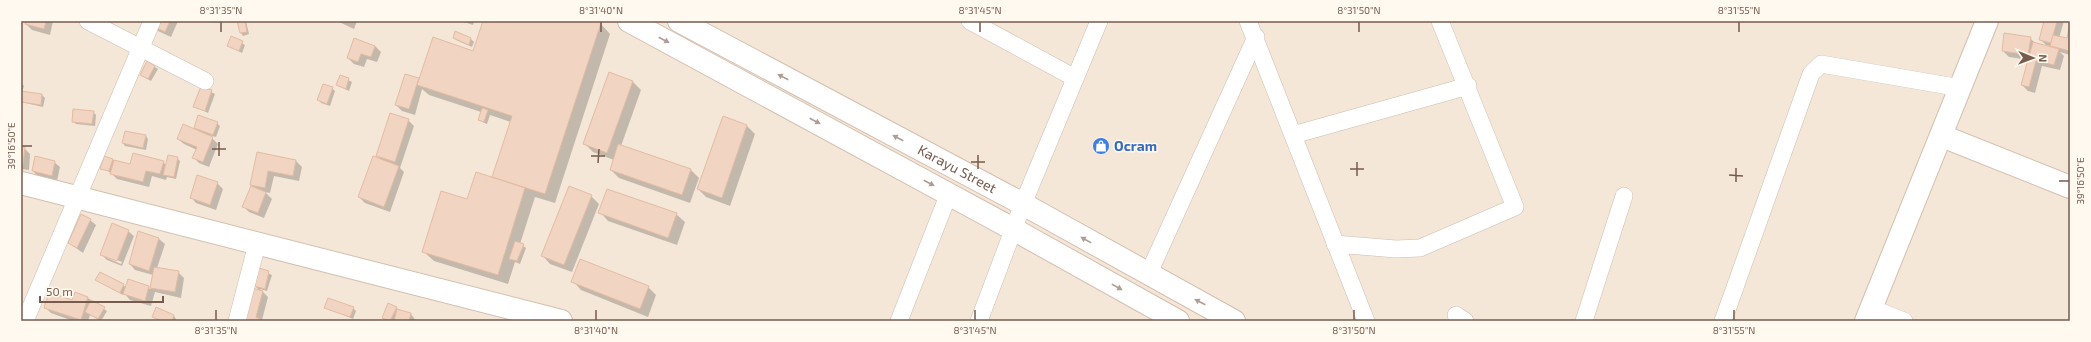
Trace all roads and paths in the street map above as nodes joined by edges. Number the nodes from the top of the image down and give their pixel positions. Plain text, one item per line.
1 (88, 21) edge
2 (152, 21) edge
3 (629, 21) edge
4 (678, 21) edge
5 (970, 21) edge
6 (1099, 21) edge
7 (1248, 21) edge
8 (1440, 21) edge
9 (1987, 21) edge
10 (987, 26) edge
11 (1256, 37) junction
12 (140, 48) junction
13 (1075, 78) junction
14 (205, 81) dead end
15 (1468, 86) junction
16 (1961, 88) junction
17 (1293, 135) junction
18 (1942, 136) junction
19 (21, 183) edge
20 (2070, 187) edge
21 (948, 193) junction
22 (1624, 196) dead end
23 (77, 197) junction
24 (1023, 204) junction
25 (1014, 228) junction
26 (257, 244) junction
27 (1335, 244) junction
28 (1148, 275) junction
29 (1869, 315) edge
30 (25, 321) edge
31 (237, 321) edge
32 (561, 321) edge
33 (899, 321) edge
34 (979, 321) edge
35 (1178, 321) edge
36 (1234, 321) edge
37 (1366, 321) edge
38 (1584, 321) edge
39 (1723, 321) edge
40 (1904, 321) edge

1 - 12 street
2 - 12 street
3 -> 21 main road, Karayu Street
24 -> 4 main road, Karayu Street
5 - 10 street
6 - 13 street
7 - 11 street
8 - 15 street
9 - 16 main road
10 - 13 street
11 - 17 street
11 - 28 street
12 - 14 street
12 - 23 street
13 - 24 street
15 - 17 street
15 - 27 street
16 - 18 main road
16 - 39 street
17 - 27 street
18 - 20 main road
18 - 29 main road
19 - 23 main road
21 - 25 main road, Karayu Street
21 - 33 street
22 - 38 street
23 - 26 main road
23 - 30 street
24 - 25 street
28 -> 24 main road, Karayu Street
25 - 34 street
25 -> 35 main road, Karayu Street
26 - 31 street
26 - 32 main road
27 - 37 street
36 -> 28 main road, Karayu Street
29 - 40 street

